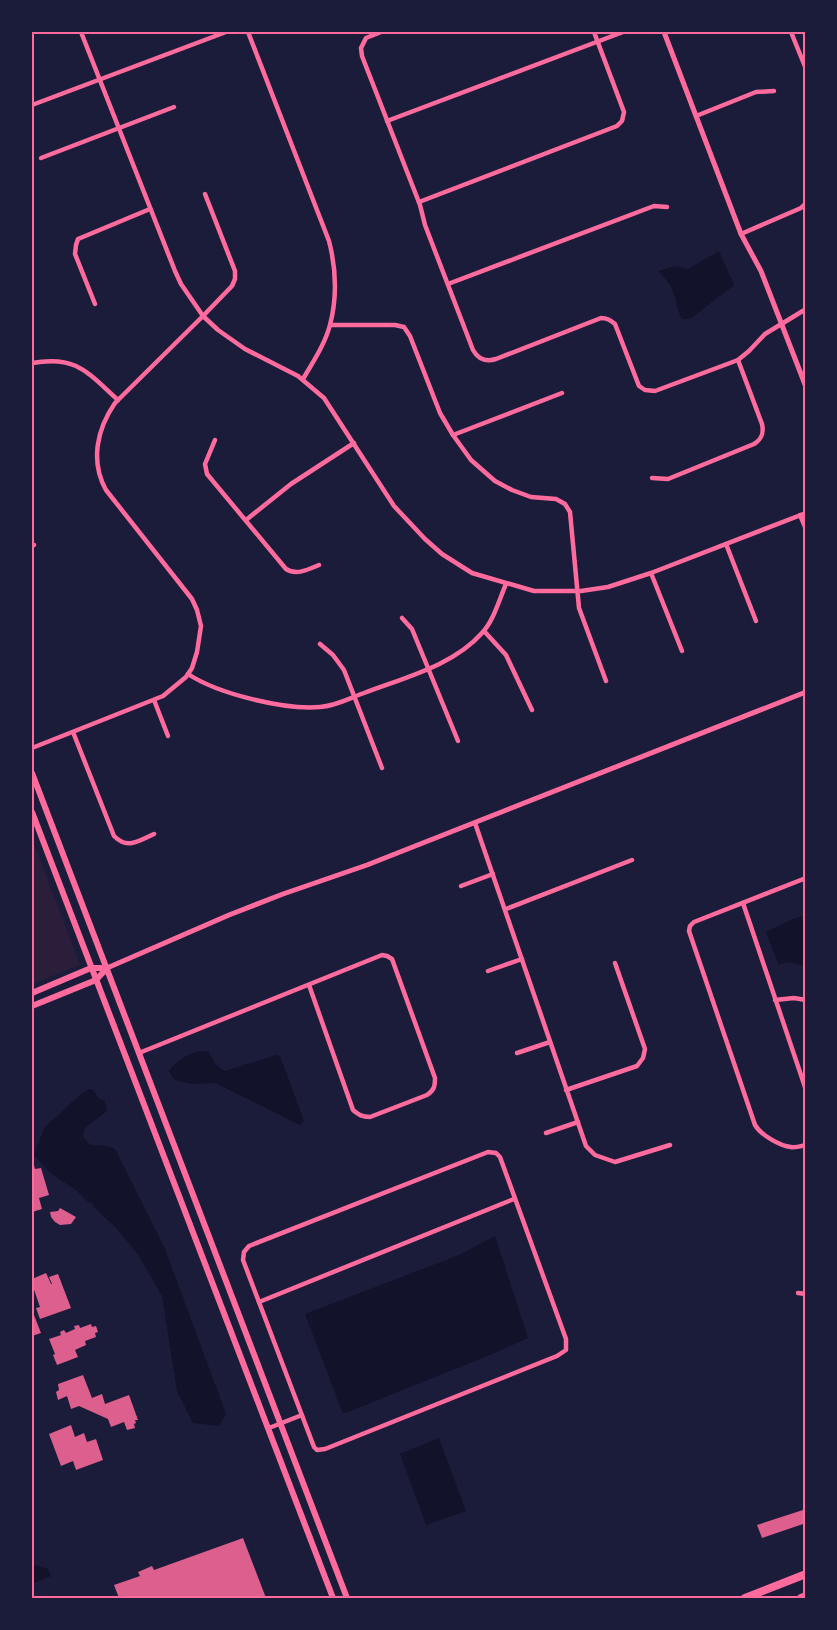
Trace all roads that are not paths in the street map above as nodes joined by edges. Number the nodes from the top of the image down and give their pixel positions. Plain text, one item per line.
1 (81, 32) edge
2 (226, 32) edge
3 (248, 32) edge
4 (381, 32) edge
5 (594, 32) edge
6 (623, 32) edge
7 (664, 32) edge
8 (791, 32) edge
9 (598, 41) junction
10 (806, 69) edge
11 (99, 79) junction
12 (774, 91) dead end
13 (32, 105) edge
14 (174, 107) dead end
15 (696, 116) junction
16 (387, 121) junction
17 (118, 129) junction
18 (41, 158) dead end
19 (205, 194) dead end
20 (419, 202) junction
21 (806, 203) edge
22 (667, 207) dead end
23 (150, 208) junction
24 (741, 234) junction
25 (448, 284) junction
26 (95, 304) dead end
27 (806, 309) edge
28 (203, 316) junction
29 (330, 325) junction
30 (781, 325) junction
31 (738, 360) junction
32 (32, 363) edge
33 (303, 379) junction
34 (806, 387) edge
35 (562, 393) dead end
36 (118, 400) junction
37 (453, 435) junction
38 (215, 440) dead end
39 (354, 443) junction
40 (652, 478) dead end
41 (803, 514) edge
42 (246, 520) junction
43 (806, 529) edge
44 (726, 544) junction
45 (319, 565) dead end
46 (651, 573) junction
47 (506, 584) junction
48 (577, 591) junction
49 (402, 618) dead end
50 (756, 621) dead end
51 (484, 631) junction
52 (321, 644) dead end
53 (682, 651) dead end
54 (429, 668) junction
55 (188, 674) junction
56 (606, 681) dead end
57 (806, 692) edge
58 (355, 696) junction
59 (154, 700) junction
60 (532, 710) dead end
61 (73, 732) junction
62 (168, 736) dead end
63 (458, 741) dead end
64 (32, 748) edge
65 (382, 768) dead end
66 (32, 773) edge
67 (32, 812) edge
68 (475, 823) junction
69 (154, 834) dead end
70 (632, 860) dead end
71 (493, 874) junction
72 (806, 878) edge
73 (461, 886) dead end
74 (743, 903) junction
75 (506, 909) junction
76 (522, 959) junction
77 (615, 963) dead end
78 (91, 968) junction
79 (107, 968) junction
80 (488, 971) dead end
81 (96, 980) junction
82 (309, 985) junction
83 (32, 993) edge
84 (775, 1000) junction
85 (806, 1000) edge
86 (32, 1006) edge
87 (550, 1042) junction
88 (139, 1053) junction
89 (517, 1053) dead end
90 (566, 1090) junction
91 (806, 1090) edge
92 (578, 1122) junction
93 (546, 1133) dead end
94 (806, 1144) edge
95 (670, 1145) dead end
96 (514, 1199) junction
97 (798, 1293) dead end
98 (806, 1294) edge
99 (259, 1302) junction
100 (302, 1415) junction
101 (281, 1423) junction
102 (269, 1428) junction
103 (806, 1574) edge
104 (806, 1596) edge
105 (333, 1599) edge
106 (347, 1599) edge
107 (745, 1599) edge
108 (801, 1599) edge

1 - 11 street
2 - 11 street
3 - 29 street
4 - 16 street
5 - 9 street
6 - 9 street
7 - 15 street
8 - 10 street
9 - 16 street
9 - 20 street
11 - 13 street
11 - 17 street
12 - 15 street
14 - 17 street
15 - 24 street
16 - 20 street
17 - 18 street
17 - 23 street
19 - 28 street
20 - 25 street
21 - 24 street
22 - 25 street
23 - 26 street
23 - 28 street
24 - 30 street
25 - 31 street
27 - 30 street
28 - 33 street
28 - 36 street
29 - 33 street
29 - 37 street
30 - 31 street
30 - 34 street
31 - 40 street
32 - 36 street
33 - 39 street
35 - 37 street
36 - 55 street
37 - 48 street
38 - 42 street
39 - 42 street
39 - 47 street
41 - 43 street
41 - 44 street
42 - 45 street
44 - 46 street
44 - 50 street
46 - 48 street
46 - 53 street
47 - 48 street
47 - 51 street
48 - 56 street
49 - 54 street
51 - 54 street
51 - 60 street
52 - 58 street
54 - 58 street
54 - 63 street
55 - 58 street
55 - 59 street
57 - 68 street
58 - 65 street
59 - 61 street
59 - 62 street
61 - 64 street
61 - 69 street
66 - 79 main road
67 - 78 main road
68 - 71 street
68 - 79 street
70 - 75 street
71 - 73 street
71 - 75 street
72 - 74 street
74 - 84 street
74 - 94 street
75 - 76 street
76 - 80 street
76 - 87 street
77 - 90 street
78 - 79 main road
78 - 81 main road
78 - 83 main road
79 - 81 main road
79 - 88 main road
81 - 86 main road
81 - 102 main road
82 - 82 street
82 - 88 street
84 - 85 street
84 - 91 street
87 - 89 street
87 - 90 street
88 - 101 main road
90 - 92 street
92 - 93 street
92 - 95 street
96 - 99 street
96 - 99 street
96 - 100 street
97 - 98 street
99 - 100 street
100 - 101 street
101 - 102 street
101 - 106 main road
102 - 105 main road
103 - 107 highway
104 - 108 highway

